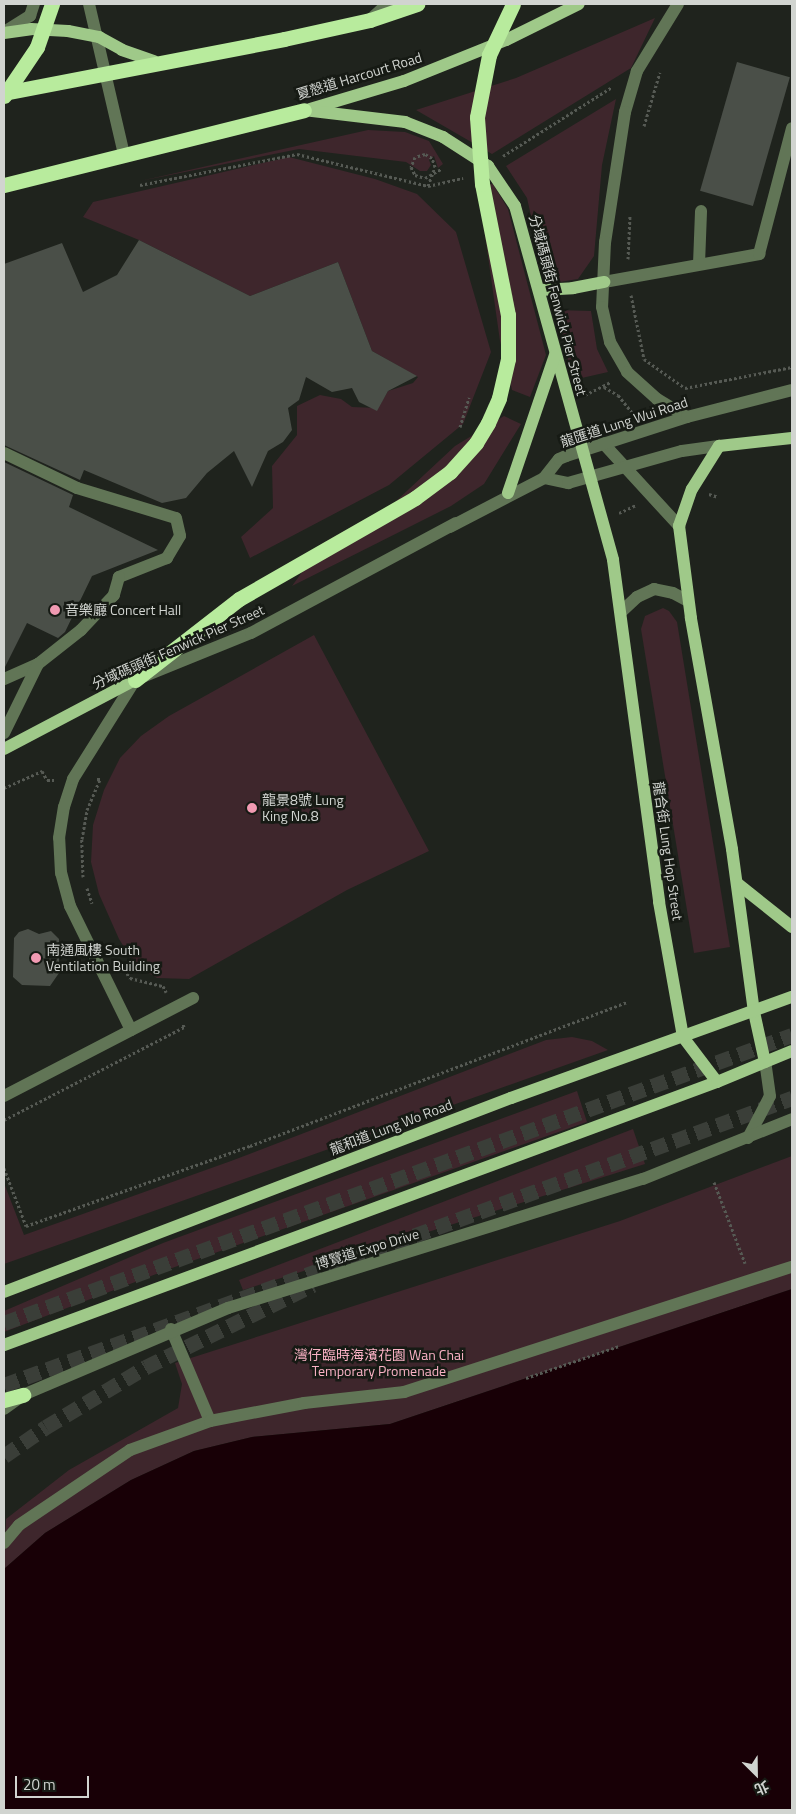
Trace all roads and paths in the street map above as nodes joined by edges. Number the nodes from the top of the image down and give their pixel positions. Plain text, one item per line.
1 (34, 4) edge
2 (52, 4) edge
3 (88, 4) edge
4 (386, 4) edge
5 (418, 4) edge
6 (513, 4) edge
7 (579, 4) edge
8 (678, 4) edge
9 (370, 20) junction
10 (4, 33) edge
11 (99, 37) junction
12 (154, 61) junction
13 (663, 63) dead end
14 (638, 71) junction
15 (106, 75) junction
16 (4, 94) edge
17 (304, 110) junction
18 (643, 128) dead end
19 (792, 128) edge
20 (124, 154) junction
21 (488, 166) junction
22 (441, 169) dead end
23 (4, 185) edge
24 (140, 185) dead end
25 (428, 186) junction
26 (701, 211) dead end
27 (630, 212) dead end
28 (699, 264) junction
29 (628, 277) junction
30 (604, 282) junction
31 (540, 290) junction
32 (555, 355) junction
33 (792, 367) edge
34 (792, 390) edge
35 (469, 397) dead end
36 (687, 417) junction
37 (459, 431) dead end
38 (792, 438) edge
39 (603, 443) junction
40 (719, 446) junction
41 (585, 449) junction
42 (4, 454) edge
43 (623, 466) junction
44 (591, 474) junction
45 (544, 478) junction
46 (508, 493) joint
47 (651, 498) junction
48 (604, 520) junction
49 (456, 523) dead end
50 (680, 526) junction
51 (312, 599) junction
52 (688, 601) junction
53 (621, 612) junction
54 (38, 664) junction
55 (4, 679) edge
56 (135, 680) junction
57 (4, 733) edge
58 (4, 749) edge
59 (47, 780) dead end
60 (4, 788) edge
61 (738, 884) junction
62 (792, 927) edge
63 (792, 997) edge
64 (193, 998) dead end
65 (627, 1002) dead end
66 (754, 1012) junction
67 (131, 1030) junction
68 (683, 1037) junction
69 (792, 1051) edge
70 (765, 1062) junction
71 (717, 1082) junction
72 (4, 1096) edge
73 (792, 1119) edge
74 (748, 1138) junction
75 (4, 1168) edge
76 (714, 1182) dead end
77 (792, 1267) edge
78 (750, 1279) junction
79 (4, 1292) edge
80 (171, 1329) junction
81 (4, 1345) edge
82 (619, 1346) dead end
83 (526, 1378) dead end
84 (23, 1395) junction
85 (4, 1400) edge
86 (4, 1409) edge
87 (210, 1421) junction
88 (4, 1543) edge

1 - 10 street
2 - 16 highway, bridge
3 - 11 street
4 - 9 street
5 - 9 highway
6 - 56 highway, bridge
7 - 17 main road, 夏慤道 Harcourt Road
8 - 14 street
9 - 12 highway
10 - 11 main road
11 - 12 main road
11 - 15 street
12 - 15 highway
13 - 18 path
14 - 21 path
14 - 30 street
15 - 16 highway
15 - 20 street
17 - 20 highway, 夏慤道 Harcourt Road
17 - 21 main road, 分域碼頭街 Fenwick Pier Street
19 - 28 street
20 - 23 highway, 夏慤道 Harcourt Road
21 - 25 path
21 - 31 main road, 分域碼頭街 Fenwick Pier Street
22 - 25 path, bridge
24 - 25 path
26 - 28 street
27 - 29 path
28 - 29 street
29 - 30 street
29 - 33 path, 龍匯道 Lung Wui Road
30 - 31 main road
30 - 36 street
31 - 32 main road, 分域碼頭街 Fenwick Pier Street
32 - 41 main road, 分域碼頭街 Fenwick Pier Street
32 - 46 main road
34 - 36 street, 龍匯道 Lung Wui Road
35 - 37 path
36 - 39 street, 龍匯道 Lung Wui Road
38 - 40 main road
39 - 41 street, 龍匯道 Lung Wui Road
39 - 43 street
40 - 43 street
40 - 50 main road
41 - 44 main road, 分域碼頭街 Fenwick Pier Street
41 - 45 street, 龍匯道 Lung Wui Road
42 - 54 street
43 - 44 street
43 - 47 street
44 - 45 street
44 - 48 main road, 龍合街 Lung Hop Street
45 - 46 street
45 - 51 street, 分域碼頭街 Fenwick Pier Street
47 - 48 path
47 - 50 street
48 - 53 main road, 龍合街 Lung Hop Street
49 - 51 street, 分域碼頭街 Fenwick Pier Street
50 - 52 main road
51 - 56 street, 分域碼頭街 Fenwick Pier Street
52 - 53 street
52 - 61 main road
53 - 68 main road, 龍合街 Lung Hop Street
54 - 55 street
54 - 57 street
56 - 58 main road, 分域碼頭街 Fenwick Pier Street
56 - 67 street
59 - 60 path
61 - 62 main road
61 - 66 main road
63 - 66 main road, 龍和道 Lung Wo Road
64 - 67 street
65 - 75 path
66 - 68 main road, 龍和道 Lung Wo Road
66 - 70 main road
67 - 72 street
68 - 71 main road, 龍合街 Lung Hop Street
68 - 79 main road, 龍和道 Lung Wo Road
69 - 70 main road
70 - 71 main road
70 - 74 street
71 - 81 main road
73 - 74 street, 博覽道 Expo Drive
74 - 80 street, 博覽道 Expo Drive
76 - 78 path
77 - 78 street
78 - 87 street
80 - 84 street, 博覽道 Expo Drive
80 - 87 street
82 - 83 path
84 - 85 highway
84 - 86 street, 博覽道 Expo Drive
87 - 88 street

